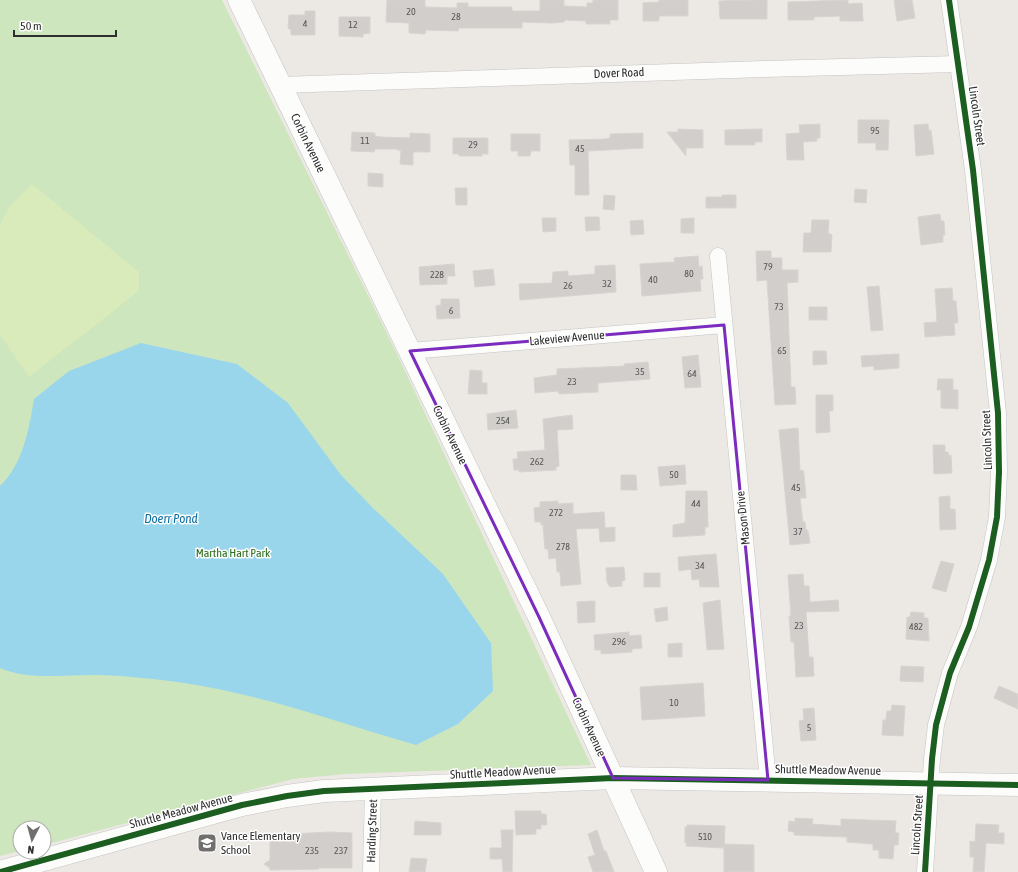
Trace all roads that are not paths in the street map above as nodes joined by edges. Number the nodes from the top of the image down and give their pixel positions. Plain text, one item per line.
1 (239, 0) edge
2 (949, 0) edge
3 (958, 64) junction
4 (280, 85) junction
5 (718, 256) dead end
6 (724, 325) junction
7 (410, 351) junction
8 (613, 778) junction
9 (768, 780) junction
10 (931, 783) junction
11 (1018, 785) edge
12 (373, 789) junction
13 (0, 872) edge
14 (371, 872) edge
15 (656, 872) edge
16 (925, 872) edge

1 - 4 street, Corbin Avenue
2 - 3 street, Lincoln Street
3 - 4 street, Dover Road
3 - 10 street, Lincoln Street
4 - 7 street, Corbin Avenue
5 - 6 street, Mason Drive
6 - 7 street, Lakeview Avenue
6 - 9 street, Mason Drive
7 - 8 street, Corbin Avenue
8 - 9 street, Shuttle Meadow Avenue
8 - 12 street, Shuttle Meadow Avenue
8 - 15 street, Corbin Avenue
9 - 10 street, Shuttle Meadow Avenue
10 - 11 street, Shuttle Meadow Avenue
10 - 16 street, Lincoln Street
12 - 13 street, Shuttle Meadow Avenue
12 - 14 street, Harding Street

